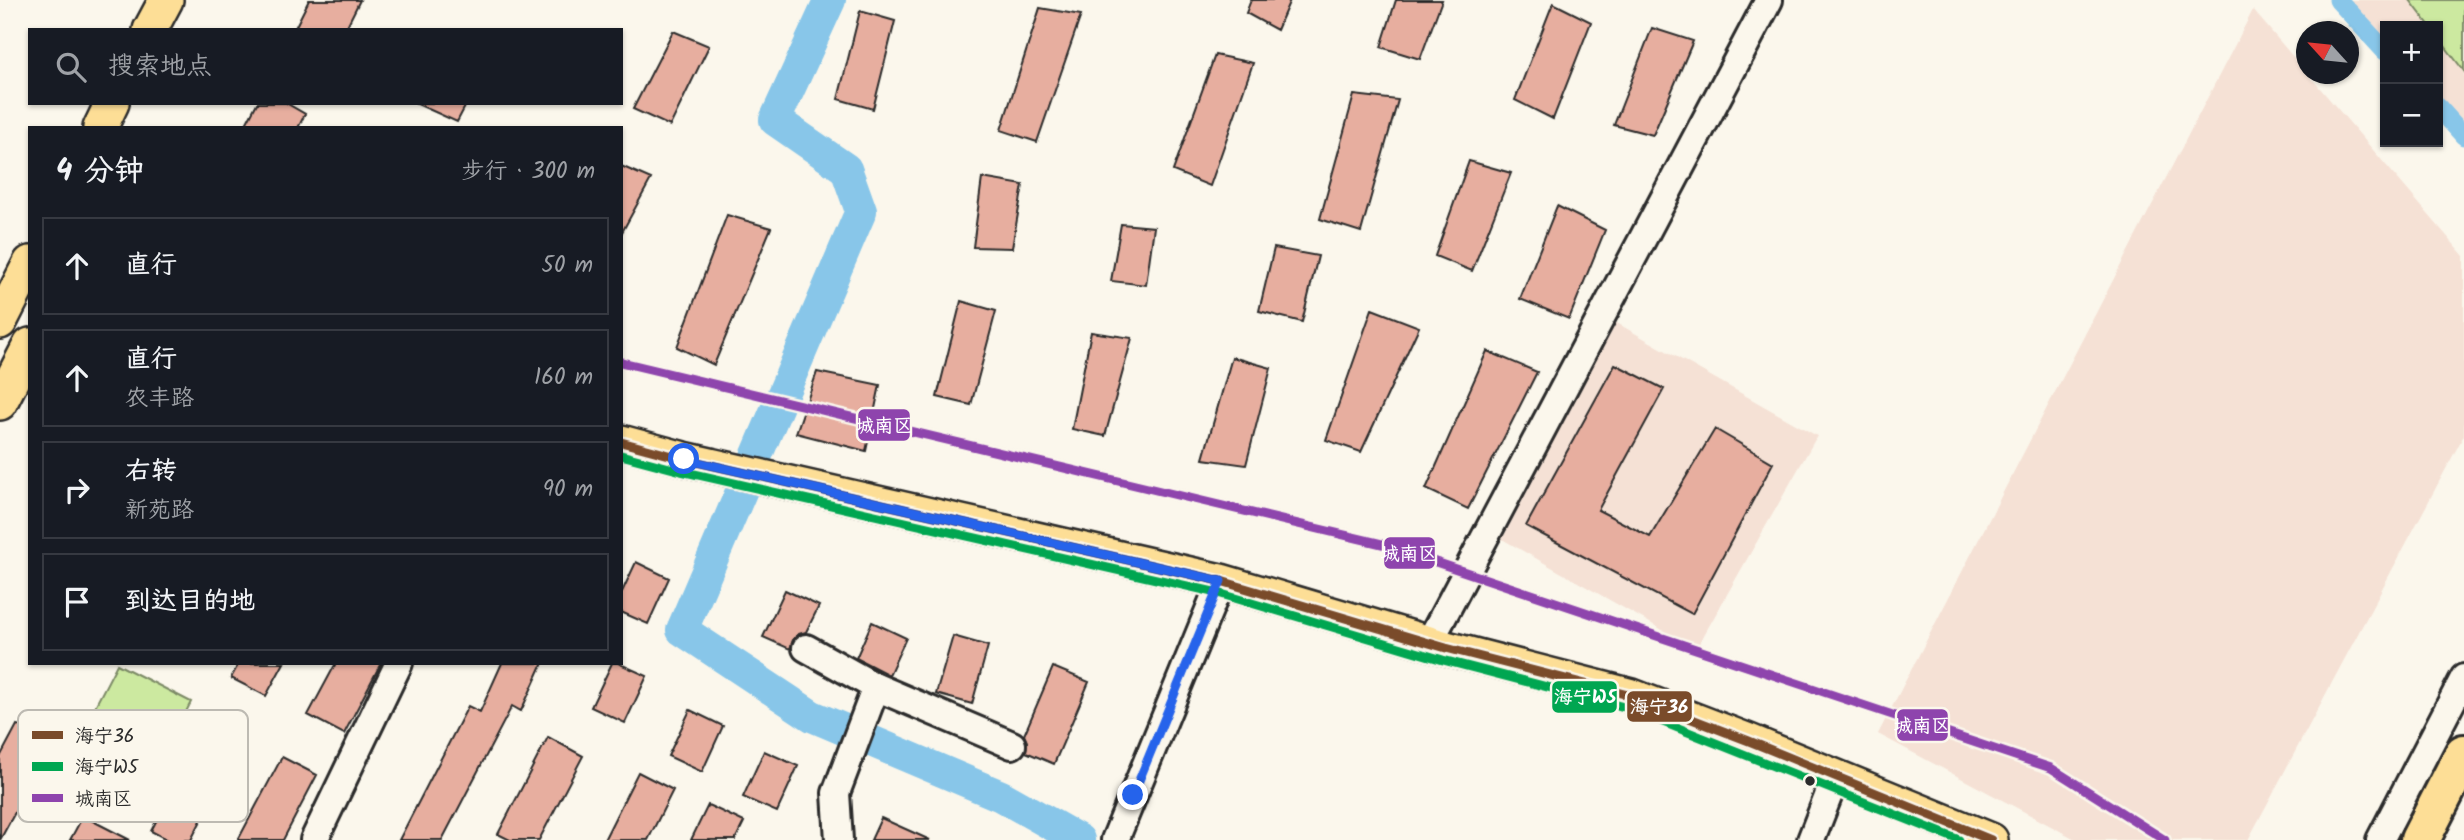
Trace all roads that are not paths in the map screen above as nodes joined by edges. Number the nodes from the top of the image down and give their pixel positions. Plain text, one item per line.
1 (166, 0) edge
2 (1769, 0) edge
3 (151, 28) edge
4 (111, 105) edge
5 (101, 126) edge
6 (28, 267) edge
7 (11, 301) edge
8 (28, 349) edge
9 (0, 403) edge
10 (623, 443) edge
11 (1221, 581) junction
12 (1429, 643) junction
13 (806, 648) dead end
14 (397, 665) edge
15 (2464, 678) edge
16 (876, 687) junction
17 (1012, 745) dead end
18 (2464, 754) edge
19 (1836, 776) junction
20 (314, 840) edge
21 (839, 840) edge
22 (1115, 840) edge
23 (1811, 840) edge
24 (1991, 840) edge
25 (2380, 840) edge
26 (2420, 840) edge

1 - 3 main road
2 - 12 street
4 - 5 main road
6 - 7 main road
8 - 9 main road
10 - 11 main road
11 - 12 main road
11 - 22 street
12 - 19 main road
13 - 16 street
14 - 20 street
15 - 25 street
16 - 17 street
16 - 21 street
18 - 26 highway
19 - 23 street
19 - 24 main road

